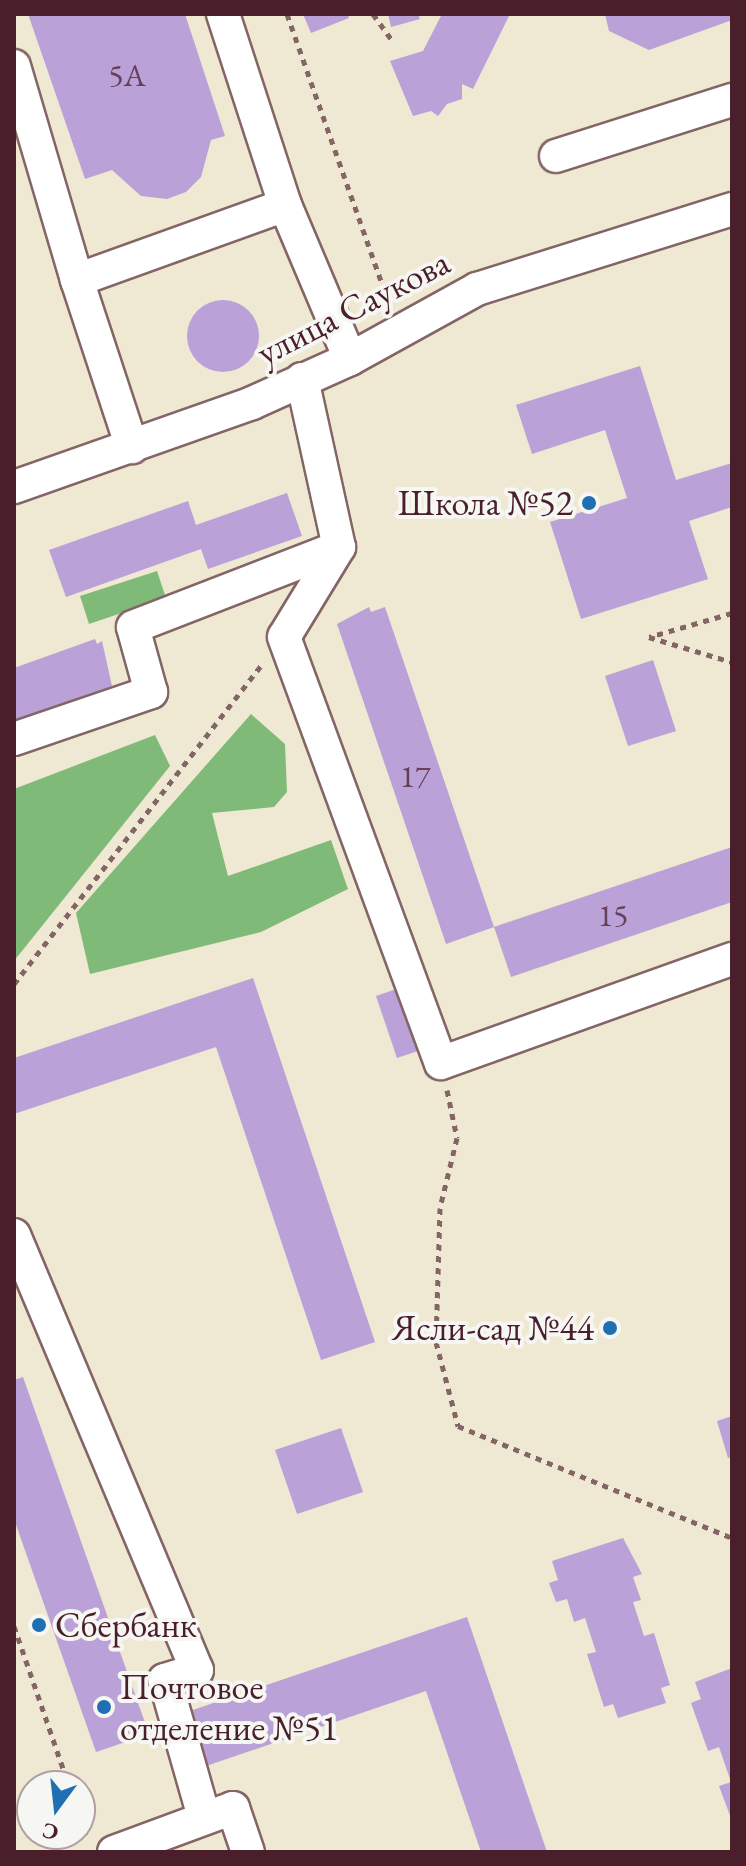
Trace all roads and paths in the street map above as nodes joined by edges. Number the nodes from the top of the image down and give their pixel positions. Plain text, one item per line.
1 (223, 14) edge
2 (287, 14) edge
3 (373, 14) edge
4 (393, 42) dead end
5 (14, 66) edge
6 (732, 100) edge
7 (556, 156) dead end
8 (285, 205) junction
9 (732, 209) edge
10 (77, 280) junction
11 (398, 330) junction
12 (350, 359) junction
13 (302, 379) junction
14 (132, 447) junction
15 (14, 487) edge
16 (339, 547) junction
17 (732, 613) edge
18 (284, 637) junction
19 (732, 662) edge
20 (14, 739) edge
21 (732, 959) edge
22 (14, 984) edge
23 (441, 1063) junction
24 (14, 1235) edge
25 (732, 1538) edge
26 (14, 1626) edge
27 (64, 1770) edge
28 (204, 1817) junction
29 (114, 1852) edge
30 (248, 1852) edge

1 - 8 street
2 - 11 path
3 - 4 path
5 - 10 street
6 - 7 street
8 - 10 street
8 - 12 street
9 - 11 street, улица Саукова
10 - 14 street
11 - 12 street, улица Саукова
12 - 13 street, улица Саукова
13 - 14 street, улица Саукова
13 - 16 street
14 - 15 street, улица Саукова
16 - 18 street
16 - 20 street
17 - 19 path
18 - 22 path
18 - 23 street
21 - 23 street
23 - 25 path
24 - 28 street
26 - 27 path
28 - 29 street
28 - 30 street

